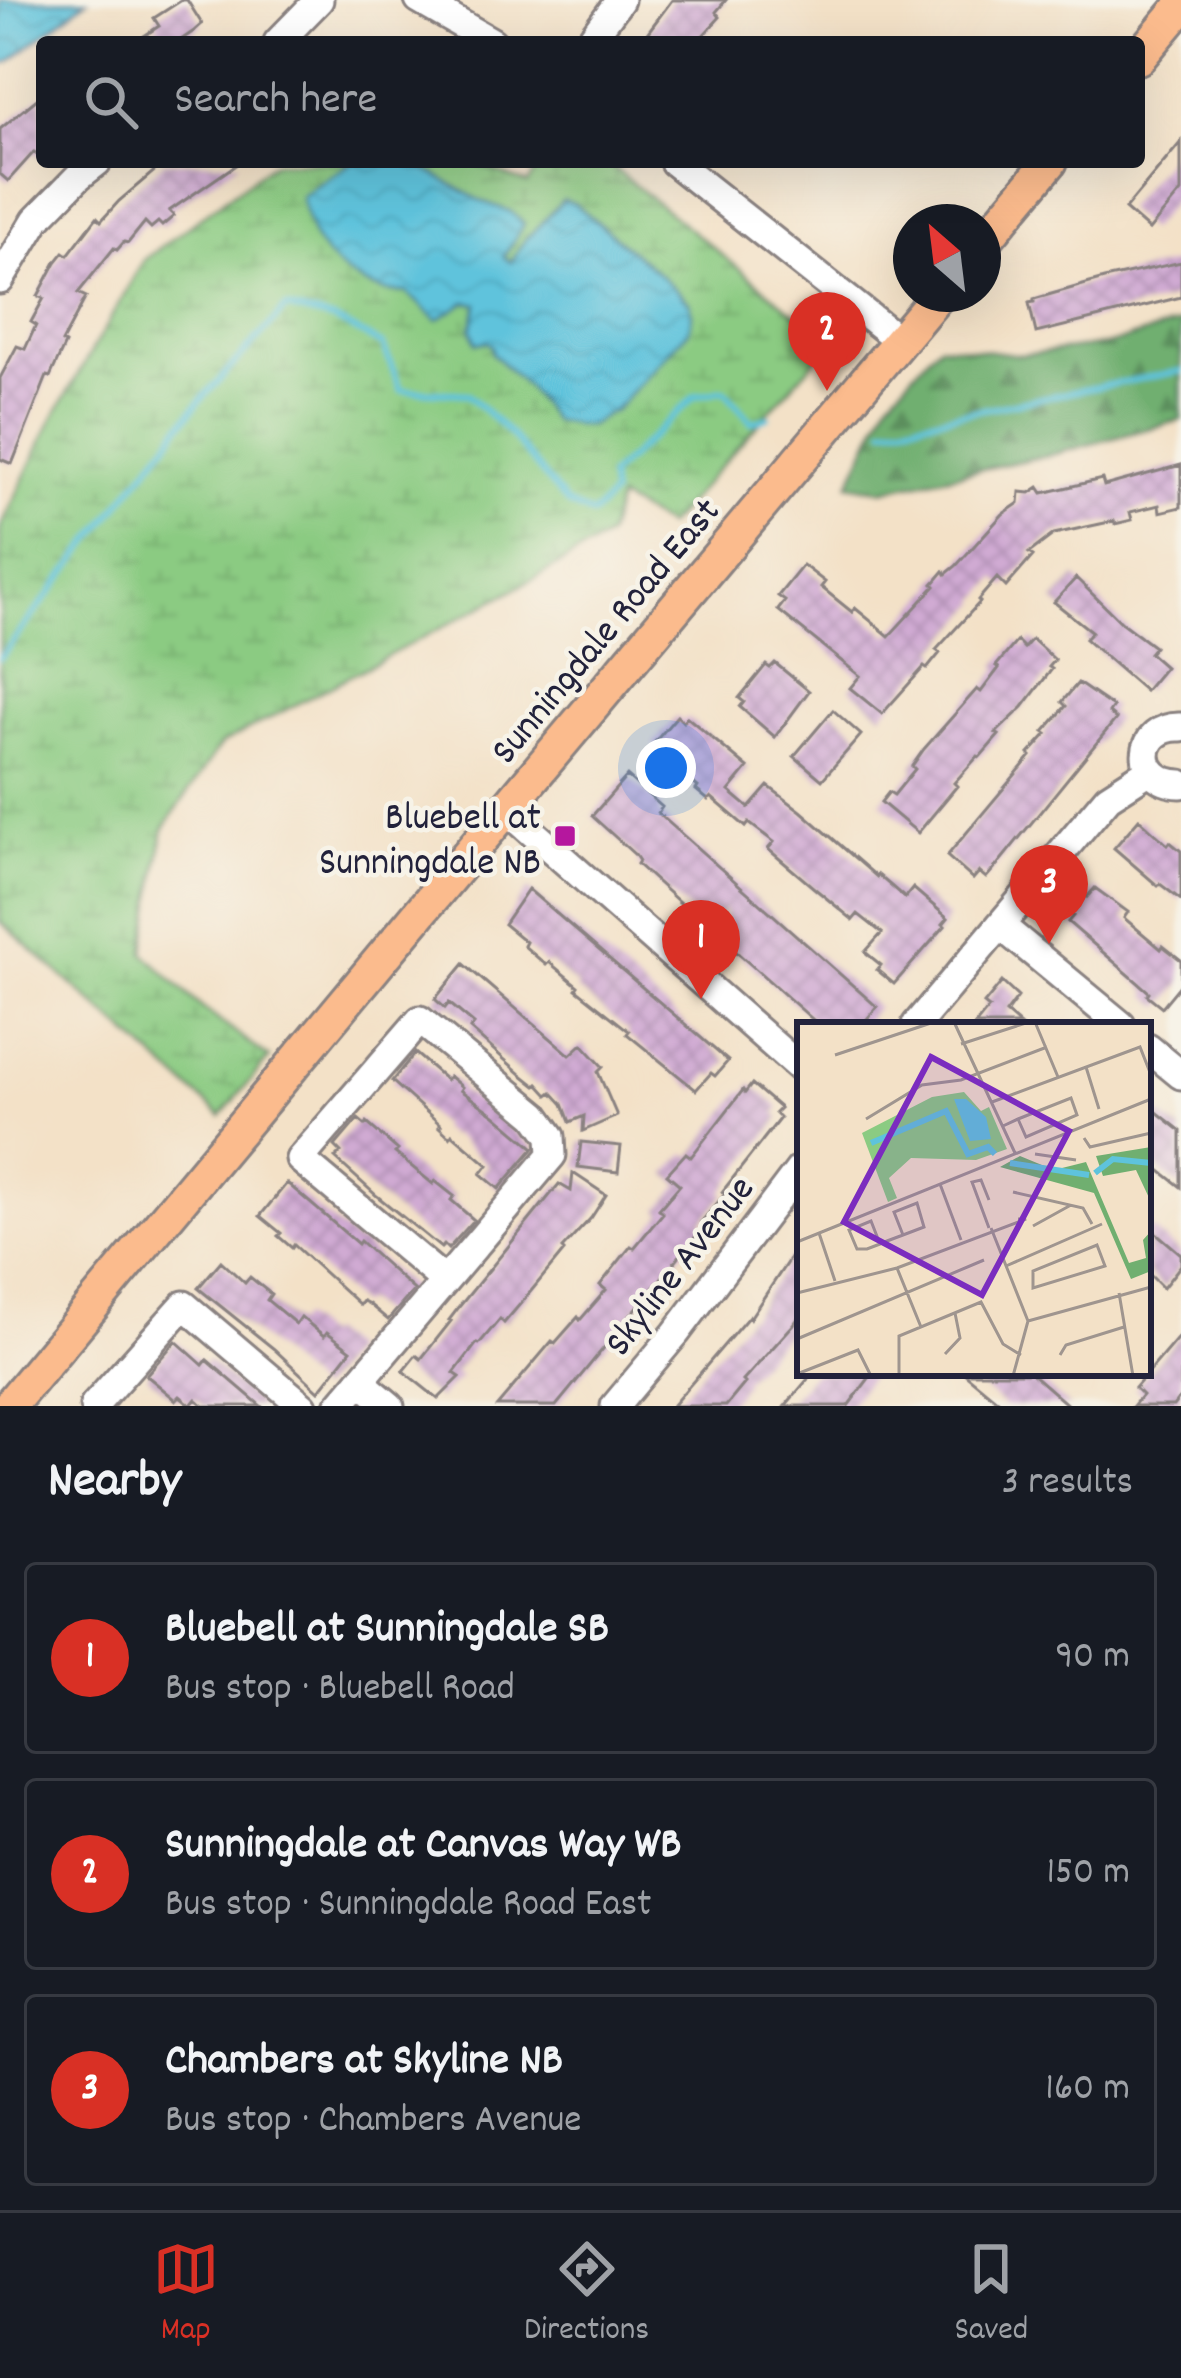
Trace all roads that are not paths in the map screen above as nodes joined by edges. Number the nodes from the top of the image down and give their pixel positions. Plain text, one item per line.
1 (319, 0) edge
2 (419, 0) edge
3 (620, 0) edge
4 (1181, 7) edge
5 (284, 36) edge
6 (481, 36) edge
7 (594, 36) edge
8 (1145, 49) edge
9 (89, 168) edge
10 (682, 168) edge
11 (1045, 168) edge
12 (1001, 221) edge
13 (0, 280) edge
14 (924, 312) edge
15 (900, 340) junction
16 (1181, 727) edge
17 (1150, 770) junction
18 (1181, 784) edge
19 (506, 809) junction
20 (1000, 925) junction
21 (919, 1022) edge
22 (1117, 1022) edge
23 (1151, 1051) edge
24 (797, 1065) edge
25 (1181, 1076) edge
26 (797, 1173) edge
27 (445, 1281) junction
28 (360, 1381) junction
29 (10, 1406) edge
30 (94, 1406) edge
31 (303, 1406) edge
32 (339, 1406) edge
33 (390, 1406) edge
34 (615, 1406) edge

1 - 5 street
2 - 6 street
3 - 7 street
4 - 8 main road
9 - 13 street
10 - 15 street
11 - 12 main road
14 - 15 main road, Sunningdale Road East
15 - 19 main road, Sunningdale Road East
16 - 17 street
17 - 18 street
17 - 20 street
19 - 24 street
19 - 29 main road, Sunningdale Road East
20 - 21 street
20 - 22 street
23 - 25 street
26 - 34 street, Skyline Avenue
27 - 27 street
27 - 28 street
28 - 32 street
28 - 33 street
30 - 31 street

